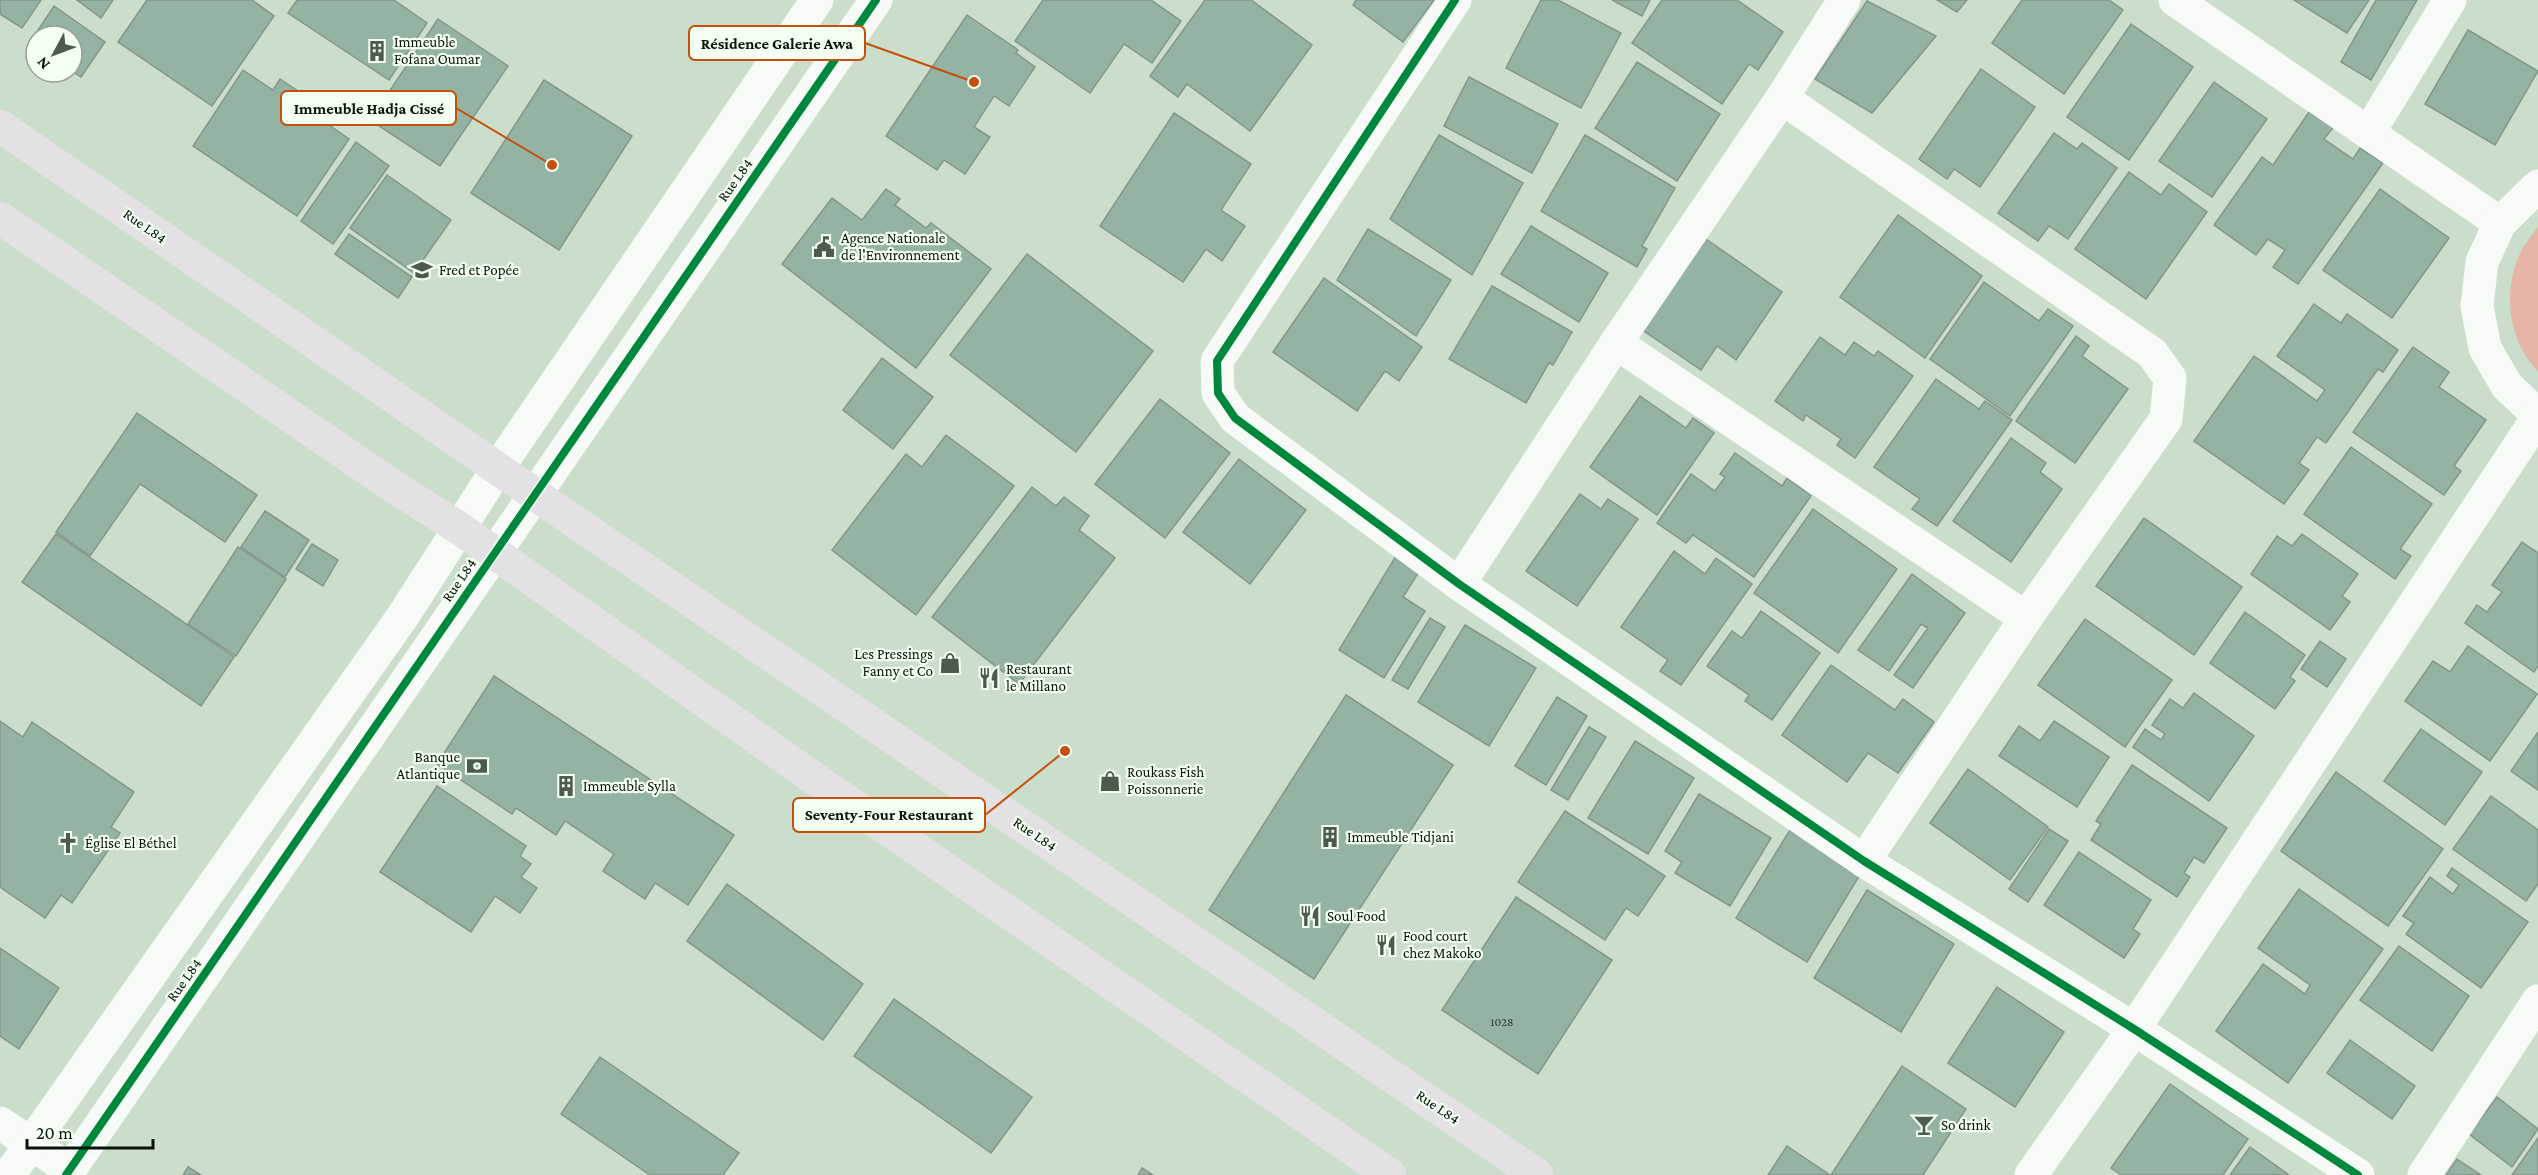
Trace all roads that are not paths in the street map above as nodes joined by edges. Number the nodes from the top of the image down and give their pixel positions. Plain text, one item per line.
1 (817, 0) edge
2 (876, 0) edge
3 (1455, 0) edge
4 (1844, 0) edge
5 (2175, 0) edge
6 (2450, 0) edge
7 (1782, 98) junction
8 (0, 126) edge
9 (2369, 132) junction
10 (2538, 186) edge
11 (0, 218) edge
12 (2500, 223) junction
13 (1616, 343) junction
14 (2538, 416) edge
15 (498, 468) junction
16 (535, 492) junction
17 (459, 528) junction
18 (493, 553) junction
19 (1459, 584) junction
20 (2026, 618) junction
21 (1864, 861) junction
22 (2538, 1001) edge
23 (2134, 1029) junction
24 (0, 1123) edge
25 (30, 1143) junction
26 (68, 1172) edge
27 (9, 1175) edge
28 (1390, 1175) edge
29 (1537, 1175) edge
30 (2031, 1175) edge
31 (2358, 1175) edge
32 (2424, 1175) edge

1 - 15 street, Rue L84
2 - 16 street, Rue L84
3 - 19 street
4 - 7 street
5 - 9 street
6 - 9 street
7 - 13 street
7 - 20 street
8 - 15 main road, Rue L84
9 - 12 street
10 - 12 street
11 - 17 main road, Rue L84
12 - 14 street
13 - 19 street
13 - 20 street
14 - 23 street
15 - 16 main road, Rue L84
15 - 17 street, Rue L84
16 - 18 street, Rue L84
16 - 29 main road, Rue L84
17 - 18 main road, Rue L84
17 - 25 street, Rue L84
18 - 26 street, Rue L84
18 - 28 main road, Rue L84
19 - 21 street
20 - 21 street
21 - 23 street
22 - 32 street
23 - 30 street
23 - 31 street
24 - 25 street
25 - 26 street
25 - 27 street, Rue L84

